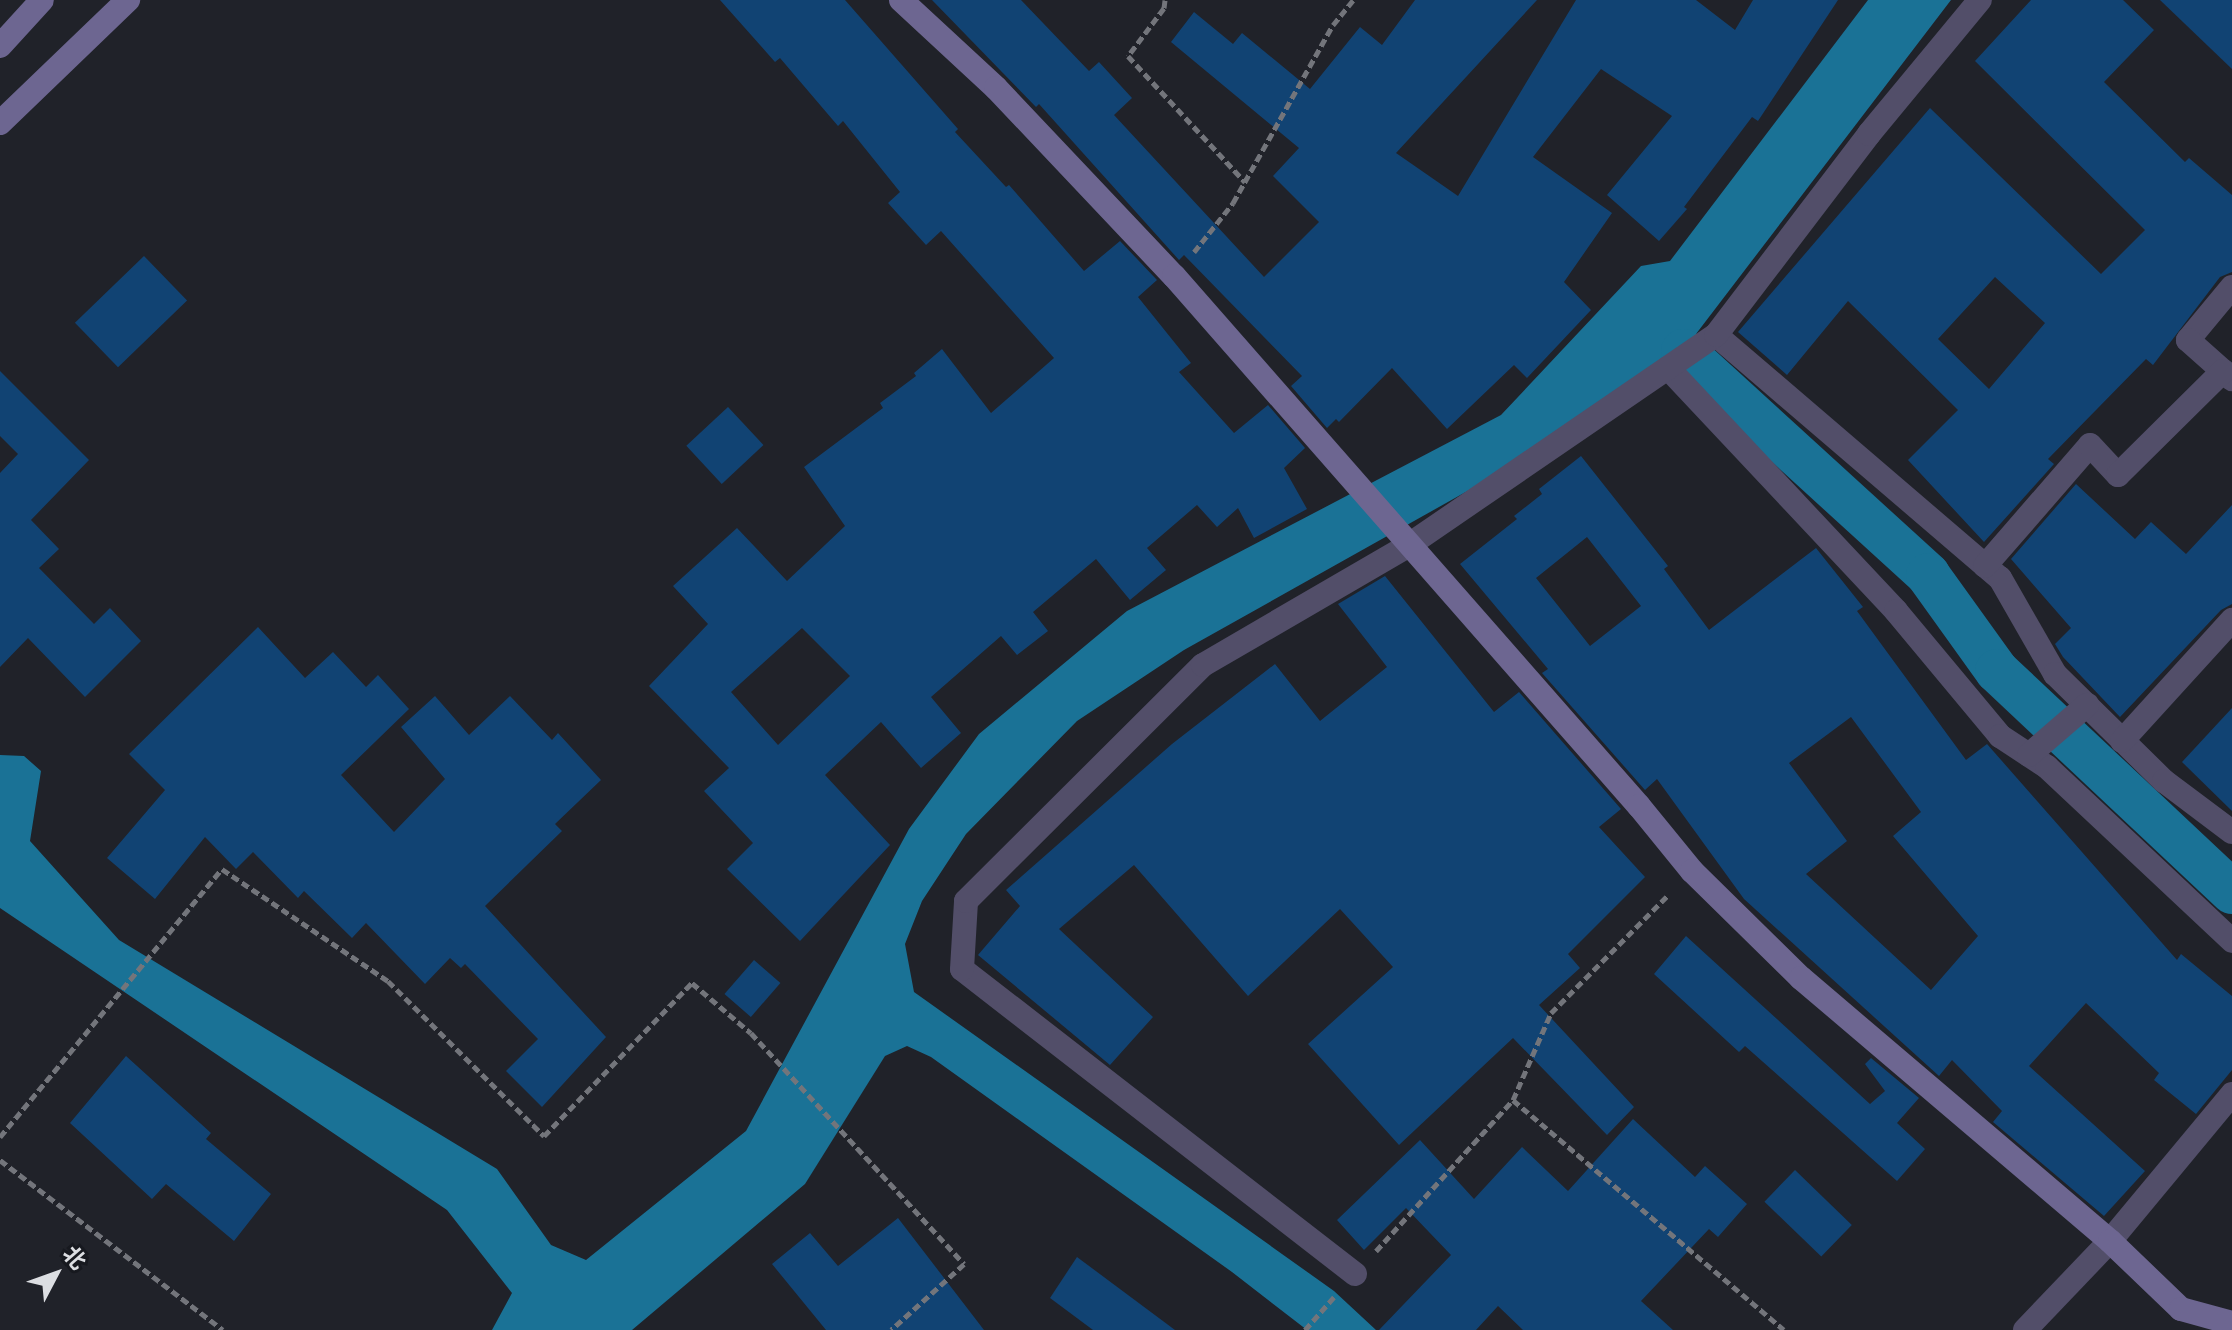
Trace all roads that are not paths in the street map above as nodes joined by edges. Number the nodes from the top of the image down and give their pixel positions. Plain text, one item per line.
1 (42, 0) edge
2 (128, 0) edge
3 (901, 0) edge
4 (1980, 0) edge
5 (0, 46) edge
6 (0, 123) edge
7 (2232, 287) edge
8 (1716, 335) junction
9 (1668, 368) junction
10 (2228, 375) edge
11 (1409, 545) junction
12 (1985, 566) junction
13 (2232, 620) edge
14 (2087, 705) junction
15 (2122, 741) junction
16 (2029, 755) junction
17 (2232, 832) edge
18 (2232, 941) edge
19 (2232, 1094) edge
20 (2110, 1241) junction
21 (1355, 1274) road end
22 (2232, 1323) edge
23 (2025, 1330) edge

1 - 5 street
2 - 6 street
3 - 11 street
4 - 8 street
7 - 10 street
8 - 9 street
8 - 12 street
9 - 11 street
9 - 16 street
10 - 12 street
11 - 20 street
11 - 21 street
12 - 14 street
13 - 15 street
14 - 15 street
14 - 16 street
15 - 17 street
16 - 18 street
19 - 20 street
20 - 22 street
20 - 23 street

